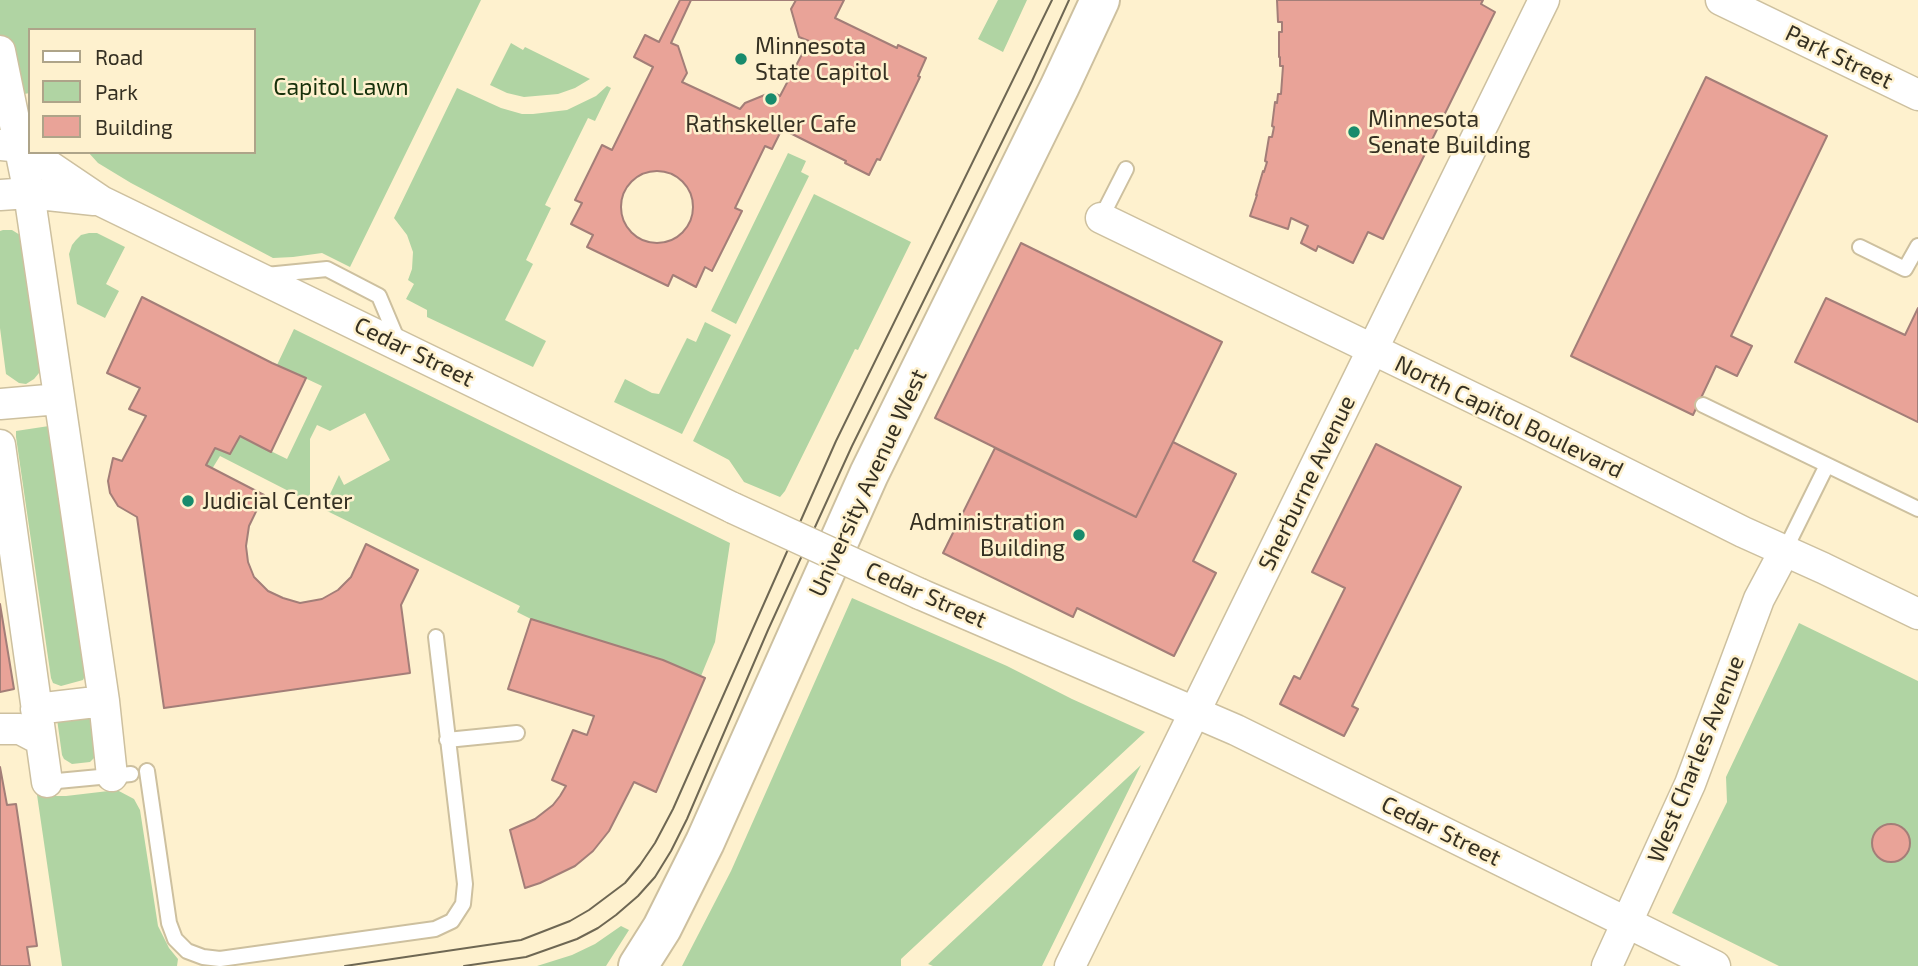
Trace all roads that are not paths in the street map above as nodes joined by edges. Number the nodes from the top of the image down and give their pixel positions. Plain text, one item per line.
1 (1100, 0) edge
2 (1544, 0) edge
3 (1721, 0) edge
4 (0, 51) edge
5 (1918, 95) edge
6 (10, 146) edge
7 (1126, 169) dead end
8 (14, 194) edge
9 (101, 201) junction
10 (1101, 218) joint
11 (1918, 246) edge
12 (1860, 247) dead end
13 (1372, 350) junction
14 (59, 399) junction
15 (0, 404) edge
16 (1703, 405) dead end
17 (0, 445) edge
18 (1826, 464) junction
19 (1918, 509) edge
20 (1784, 552) junction
21 (1918, 614) edge
22 (436, 637) dead end
23 (104, 701) junction
24 (36, 709) junction
25 (1194, 713) junction
26 (0, 729) edge
27 (517, 733) dead end
28 (41, 740) junction
29 (447, 740) junction
30 (147, 771) dead end
31 (122, 775) joint
32 (47, 782) joint
33 (1628, 922) junction
34 (638, 966) edge
35 (1070, 966) edge
36 (1606, 966) edge
37 (1715, 966) edge

1 - 34 main road, University Avenue West
2 - 13 street, Sherburne Avenue
3 - 5 street, Park Street
4 - 6 street
6 - 8 street
6 - 9 street, Cedar Street
7 - 10 lane
8 - 9 street, Cedar Street
8 - 14 street
9 - 25 street, Cedar Street, bridge
10 - 13 street, North Capitol Boulevard
11 - 12 lane
13 - 20 street, North Capitol Boulevard
13 - 25 street, Sherburne Avenue
14 - 15 street
14 - 23 street
16 - 18 lane
17 - 24 street
18 - 19 lane
18 - 20 lane
20 - 21 street, North Capitol Boulevard
20 - 33 street, West Charles Avenue
22 - 29 lane
23 - 24 street
23 - 31 street
24 - 28 street
25 - 33 street, Cedar Street
25 - 35 street, Sherburne Avenue
26 - 28 street
27 - 29 lane
28 - 32 street
29 - 30 lane
31 - 32 lane
33 - 36 street, West Charles Avenue
33 - 37 street, Cedar Street

